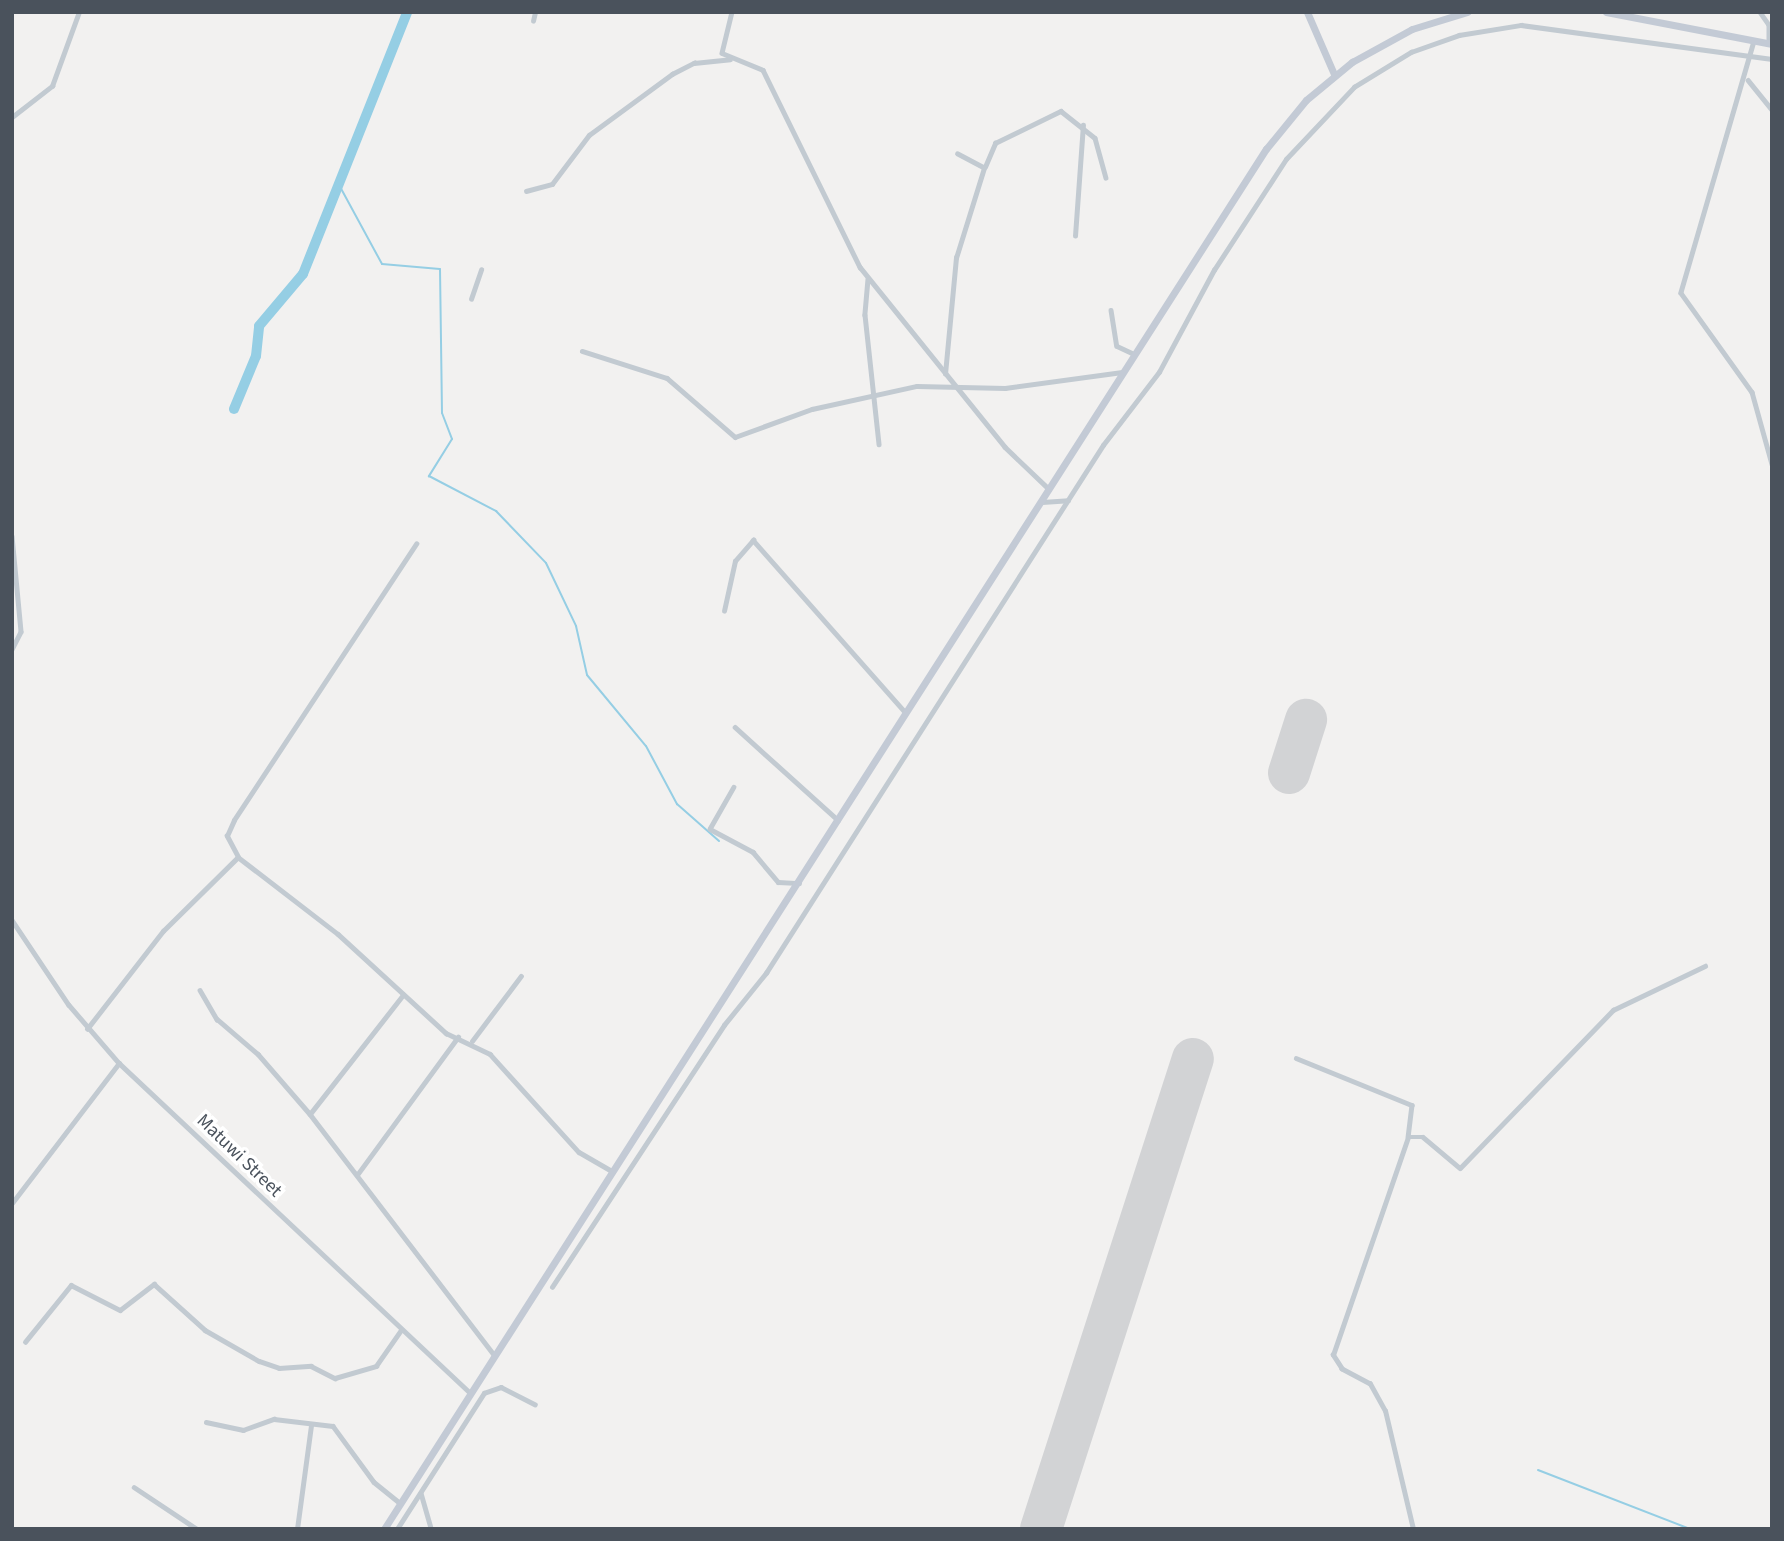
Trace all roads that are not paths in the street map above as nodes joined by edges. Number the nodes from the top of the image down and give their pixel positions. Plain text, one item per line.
1 (79, 12) edge
2 (535, 12) edge
3 (732, 12) edge
4 (1307, 12) edge
5 (1467, 12) edge
6 (1606, 12) edge
7 (1760, 12) edge
8 (1455, 14) edge
9 (533, 20) dead end
10 (1754, 41) junction
11 (1770, 44) edge
12 (1752, 58) junction
13 (730, 59) junction
14 (1772, 59) edge
15 (1334, 74) junction
16 (1748, 80) junction
17 (1772, 110) edge
18 (12, 117) edge
19 (1083, 124) junction
20 (958, 154) dead end
21 (984, 168) junction
22 (1106, 178) dead end
23 (526, 191) dead end
24 (1075, 236) dead end
25 (481, 270) dead end
26 (868, 279) junction
27 (471, 299) dead end
28 (1111, 310) dead end
29 (582, 351) dead end
30 (1137, 354) junction
31 (1126, 371) junction
32 (945, 375) junction
33 (953, 386) junction
34 (870, 398) junction
35 (879, 444) dead end
36 (1772, 464) edge
37 (1050, 489) junction
38 (1068, 500) junction
39 (1042, 502) junction
40 (12, 536) edge
41 (416, 544) dead end
42 (13, 559) edge
43 (724, 611) dead end
44 (12, 650) edge
45 (906, 713) junction
46 (735, 727) dead end
47 (734, 787) dead end
48 (839, 821) junction
49 (238, 858) junction
50 (799, 883) junction
51 (12, 919) edge
52 (1705, 965) dead end
53 (521, 976) dead end
54 (200, 990) dead end
55 (403, 995) junction
56 (88, 1029) junction
57 (458, 1037) junction
58 (472, 1041) junction
59 (1296, 1058) dead end
60 (119, 1063) junction
61 (310, 1114) junction
62 (1408, 1137) junction
63 (612, 1171) junction
64 (357, 1175) junction
65 (12, 1203) edge
66 (552, 1287) dead end
67 (401, 1330) junction
68 (24, 1342) dead end
69 (494, 1355) junction
70 (470, 1393) junction
71 (535, 1404) dead end
72 (206, 1422) dead end
73 (311, 1426) junction
74 (134, 1487) dead end
75 (421, 1493) junction
76 (400, 1503) junction
77 (197, 1529) edge
78 (297, 1529) edge
79 (384, 1529) edge
80 (397, 1529) edge
81 (431, 1529) edge
82 (1413, 1529) edge

1 - 18 street
2 - 9 street
3 - 13 street
4 - 15 main road
5 - 8 main road
6 - 10 main road
7 - 11 street
8 - 15 main road
10 - 11 main road
10 - 12 street
12 - 14 street
12 - 16 street
12 - 38 street
13 - 23 street
13 - 26 street
15 - 30 main road
16 - 17 street
16 - 36 street
19 - 21 street
19 - 22 street
19 - 24 street
20 - 21 street
21 - 32 street
25 - 27 street
26 - 32 street
26 - 34 street
28 - 30 street
29 - 34 street
30 - 31 main road
31 - 33 street
31 - 37 main road
32 - 33 street
33 - 34 street
33 - 37 street
34 - 35 street
37 - 39 main road
38 - 39 street
38 - 66 street
39 - 45 main road
40 - 42 street
41 - 49 street
42 - 44 street
43 - 45 street
45 - 48 main road
46 - 48 street
47 - 50 street
48 - 50 main road
49 - 55 street
49 - 56 street
50 - 63 main road
51 - 56 street, Matuwi Street
52 - 62 street
53 - 58 street
54 - 61 street
55 - 57 street
55 - 61 street
56 - 60 street, Matuwi Street
57 - 58 street
57 - 64 street
58 - 63 street
59 - 62 street
60 - 65 street
60 - 67 street, Matuwi Street
61 - 64 street
62 - 82 street
63 - 69 main road
64 - 69 street
67 - 68 street
67 - 70 street, Matuwi Street
69 - 70 main road
70 - 76 main road
71 - 75 street
72 - 73 street
73 - 76 street
73 - 78 street
74 - 77 street
75 - 80 street
75 - 81 street
76 - 79 main road

